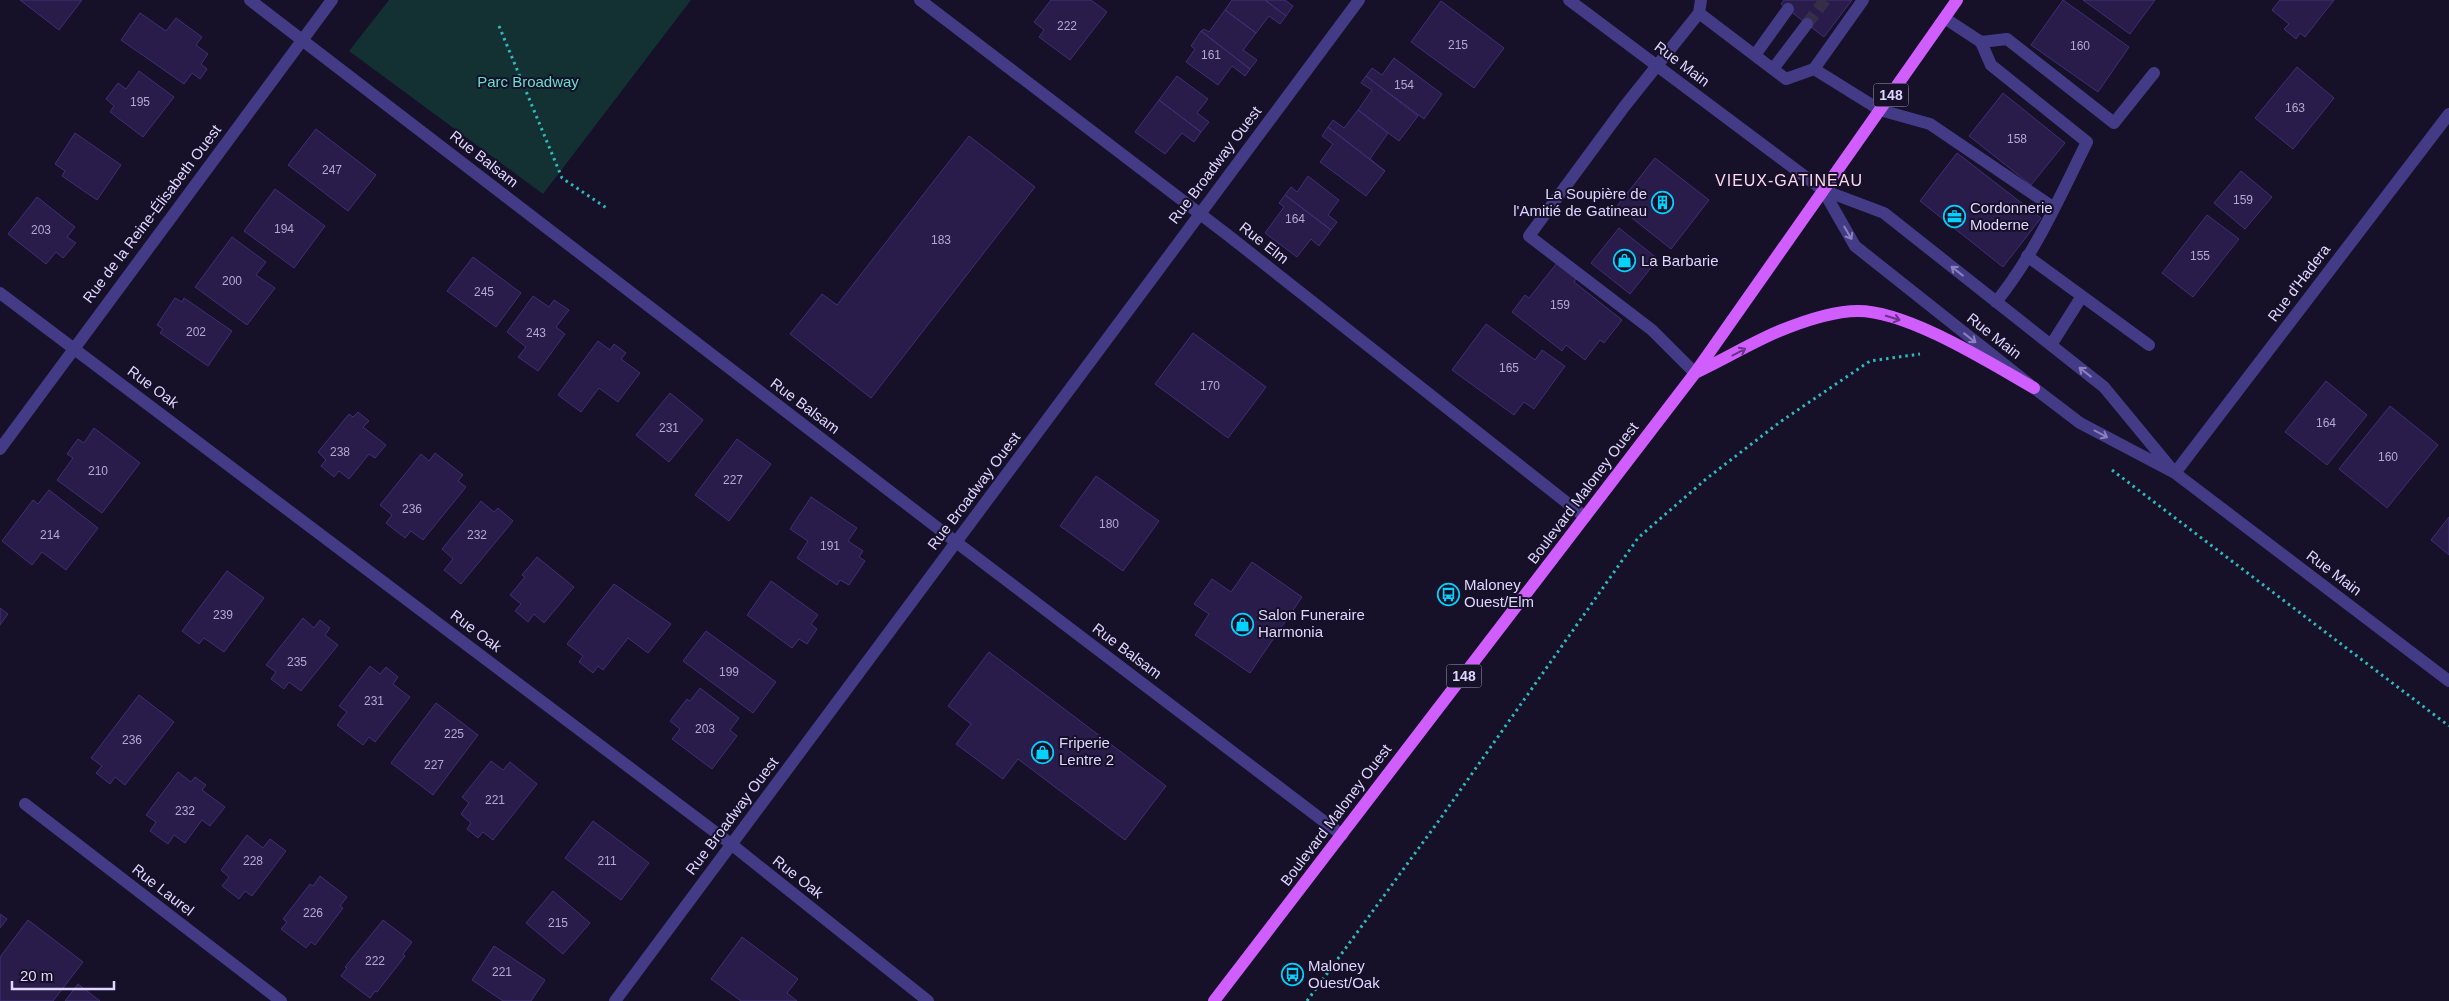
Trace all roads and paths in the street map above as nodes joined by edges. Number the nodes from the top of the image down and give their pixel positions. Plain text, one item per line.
1 (250, 0) edge
2 (332, 0) edge
3 (920, 0) edge
4 (1359, 0) edge
5 (1569, 0) edge
6 (1701, 0) edge
7 (1863, 0) edge
8 (1957, 0) edge
9 (1788, 9) dead end
10 (1699, 13) junction
11 (1946, 19) junction
12 (1807, 24) tunnel mouth
13 (499, 26) dead end
14 (303, 40) junction
15 (1982, 42) junction
16 (1755, 55) junction
17 (1657, 66) junction
18 (1814, 68) junction
19 (1773, 69) junction
20 (2154, 73) dead end
21 (1880, 110) junction
22 (2449, 114) edge
23 (1823, 190) junction
24 (2054, 208) junction
25 (608, 209) dead end
26 (1199, 213) junction
27 (2027, 256) junction
28 (0, 293) edge
29 (2082, 296) junction
30 (1996, 302) junction
31 (2051, 345) junction
32 (2149, 345) dead end
33 (73, 348) junction
34 (1921, 354) dead end
35 (1695, 373) junction
36 (2034, 388) junction
37 (0, 449) edge
38 (2110, 468) dead end
39 (2175, 473) junction
40 (1585, 517) junction
41 (956, 542) junction
42 (2449, 681) edge
43 (2449, 726) edge
44 (25, 804) dead end
45 (1342, 835) junction
46 (731, 844) junction
47 (281, 1001) edge
48 (616, 1001) edge
49 (928, 1001) edge
50 (1214, 1001) edge
51 (1306, 1001) edge

1 - 14 street, Rue Balsam
2 - 14 street, Rue de la Reine-Élisabeth Ouest
3 - 26 street, Rue Elm
4 - 26 street, Rue Broadway Ouest
5 - 17 street, Rue Main
6 - 10 street
7 - 18 street
8 - 11 main road, 148
9 - 16 street
10 - 16 street
10 - 17 street
11 - 15 street
11 - 21 main road, 148
12 - 19 street
13 - 25 path
14 - 33 street, Rue de la Reine-Élisabeth Ouest
14 - 41 street, Rue Balsam
15 - 20 street
15 - 24 street
16 - 19 street
17 - 23 street, Rue Main
17 - 35 street
18 - 19 street
18 - 21 street
21 - 23 main road, 148
21 - 24 street
22 - 39 street, Rue d'Hadera
30 -> 23 street, Rue Main
23 - 35 main road, Boulevard Maloney Ouest / 148
23 -> 36 street, Rue Main
24 - 27 street
26 - 40 street, Rue Elm
26 - 41 street, Rue Broadway Ouest
27 - 29 street
27 - 30 street
28 - 33 street, Rue Oak
29 - 31 street
29 - 32 street
30 - 31 street, Rue Main
39 -> 31 street, Rue Main
33 - 37 street, Rue de la Reine-Élisabeth Ouest
33 - 46 street, Rue Oak
34 - 51 path
35 -> 36 main road
35 - 40 main road, Boulevard Maloney Ouest / 148
36 -> 39 street, Rue Main
38 - 43 path
39 - 42 street, Rue Main
40 - 45 main road, Boulevard Maloney Ouest / 148
41 - 45 street, Rue Balsam
41 - 46 street, Rue Broadway Ouest
44 - 47 street, Rue Laurel
45 - 50 main road, Boulevard Maloney Ouest / 148
46 - 48 street, Rue Broadway Ouest
46 - 49 street, Rue Oak

